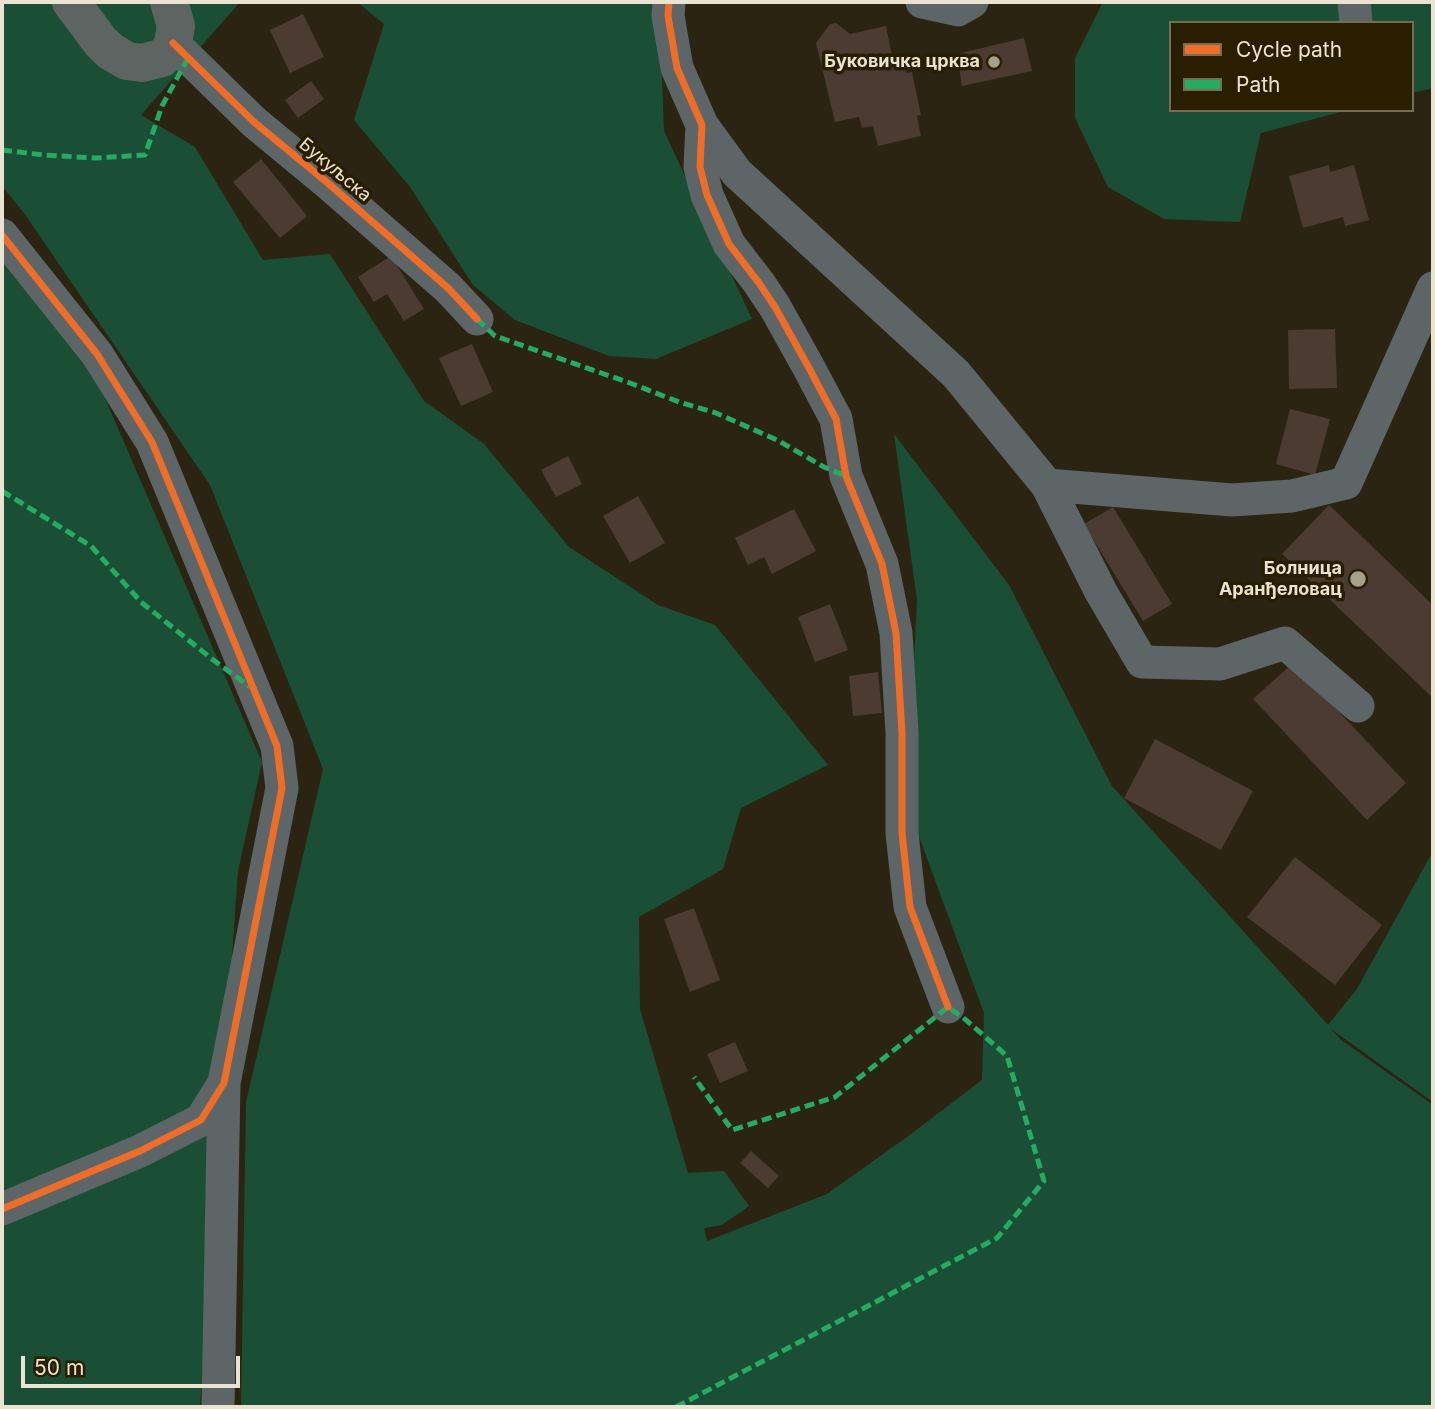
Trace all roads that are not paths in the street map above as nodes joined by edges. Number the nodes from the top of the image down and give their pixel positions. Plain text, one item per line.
1 (71, 2) edge
2 (169, 2) edge
3 (669, 2) edge
4 (922, 2) edge
5 (972, 2) edge
6 (1354, 2) edge
7 (1356, 21) edge
8 (173, 43) junction
9 (702, 125) junction
10 (2, 235) edge
11 (1433, 288) edge
12 (477, 318) dead end
13 (1047, 485) junction
14 (1358, 706) dead end
15 (948, 1007) dead end
16 (224, 1083) junction
17 (2, 1209) edge
18 (218, 1407) edge

1 - 8 main road
2 - 8 main road
3 - 9 street
4 - 5 street
6 - 7 street
8 - 12 street, Букуљска
9 - 13 street
9 - 15 street
10 - 16 street
11 - 13 street
13 - 14 street
16 - 17 street
16 - 18 street

